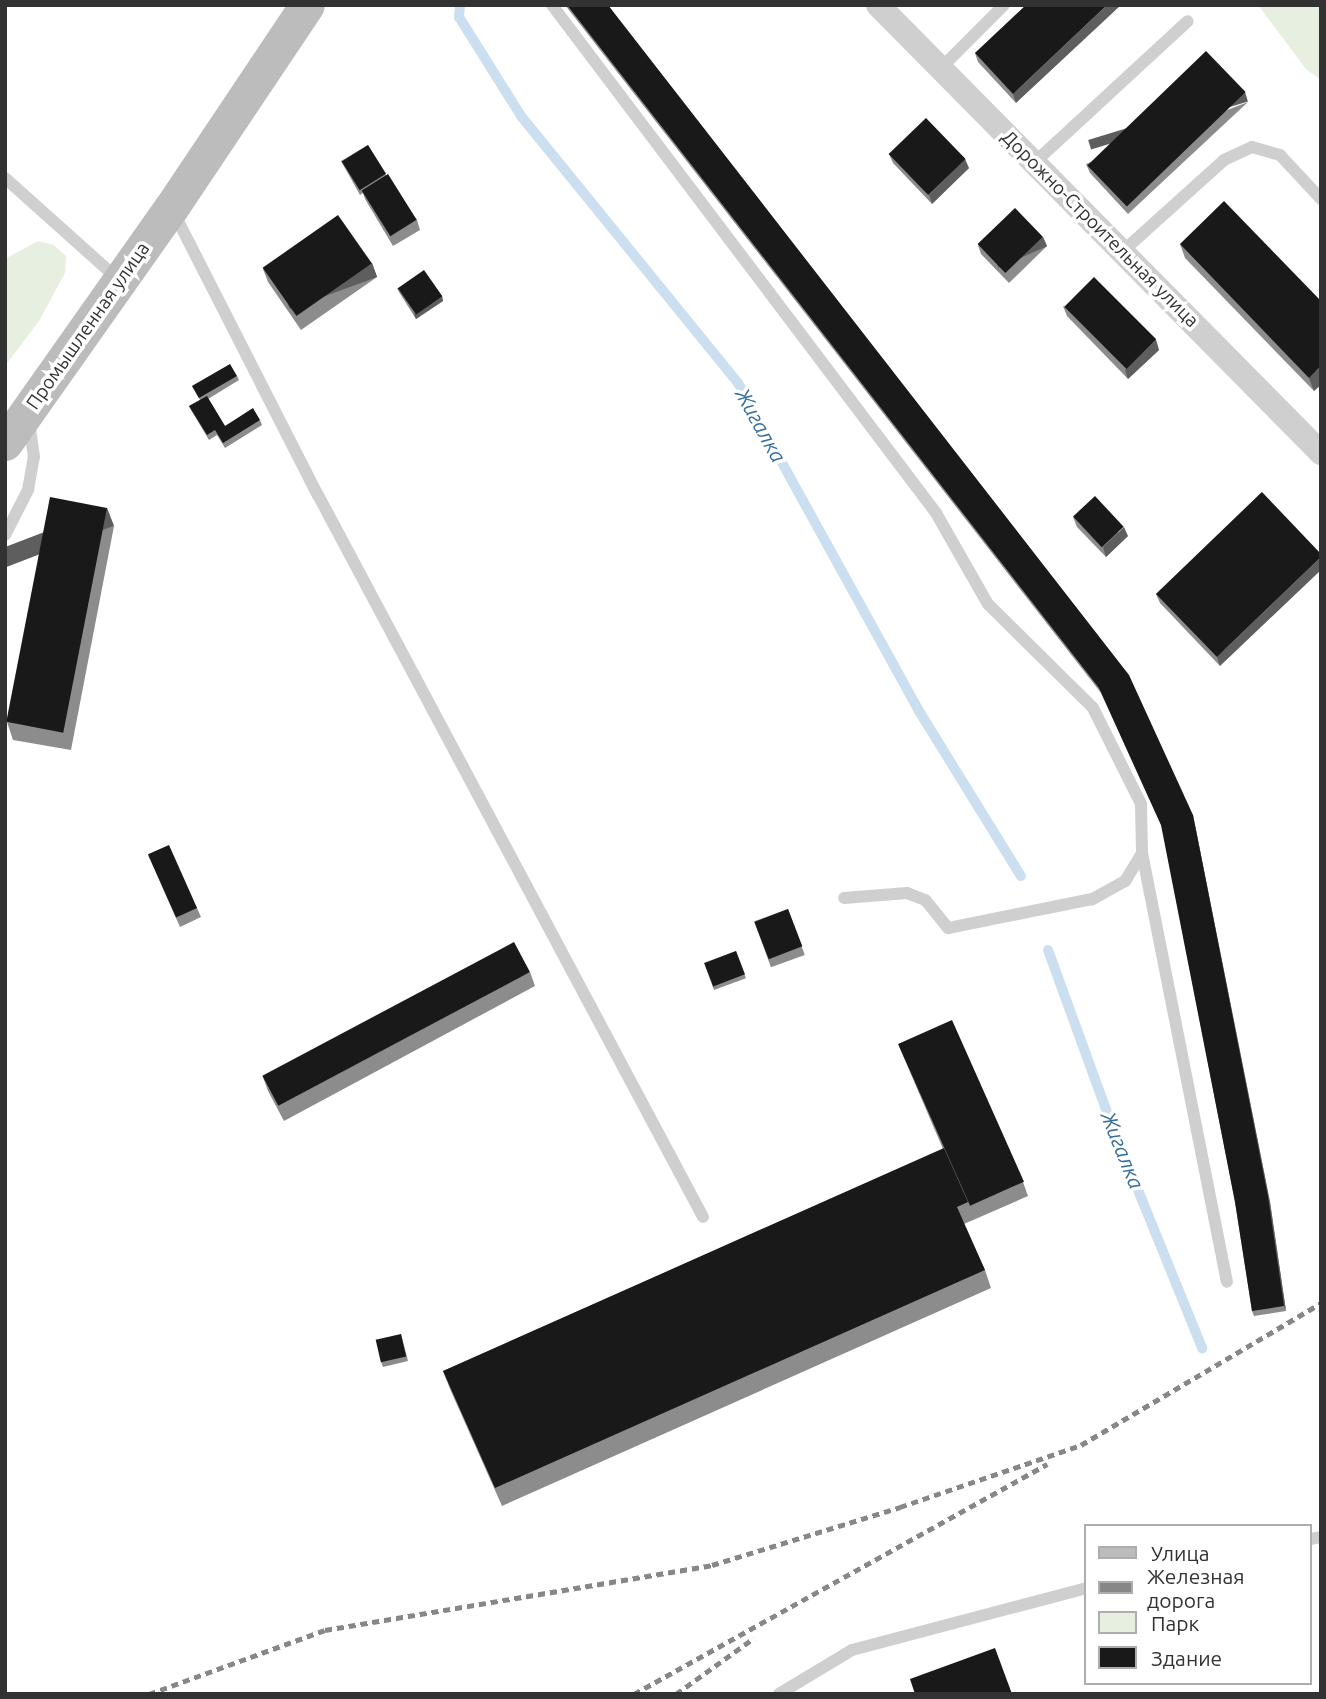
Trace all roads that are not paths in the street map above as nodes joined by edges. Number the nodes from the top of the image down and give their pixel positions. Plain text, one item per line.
1 (307, 5) edge
2 (552, 5) edge
3 (878, 5) edge
4 (1004, 5) edge
5 (1188, 21) dead end
6 (941, 68) junction
7 (1034, 163) junction
8 (5, 178) edge
9 (1321, 199) edge
10 (171, 208) junction
11 (1122, 252) junction
12 (120, 281) junction
13 (27, 412) junction
14 (5, 443) edge
15 (1321, 453) edge
16 (5, 535) edge
17 (1142, 853) junction
18 (844, 898) dead end
19 (703, 1217) dead end
20 (1227, 1282) dead end
21 (1084, 1589) edge
22 (779, 1694) edge

1 - 10 street, Промышленная улица
2 - 17 lane
3 - 6 street, Дорожно-Строительная улица
4 - 6 lane
5 - 7 lane
6 - 7 street, Дорожно-Строительная улица
7 - 11 street, Дорожно-Строительная улица
8 - 12 lane
9 - 11 lane
10 - 12 street, Промышленная улица
10 - 19 lane
11 - 15 street, Дорожно-Строительная улица
12 - 13 street, Промышленная улица
13 - 14 street, Промышленная улица
13 - 16 lane
17 - 18 lane
17 - 20 lane
21 - 22 lane

